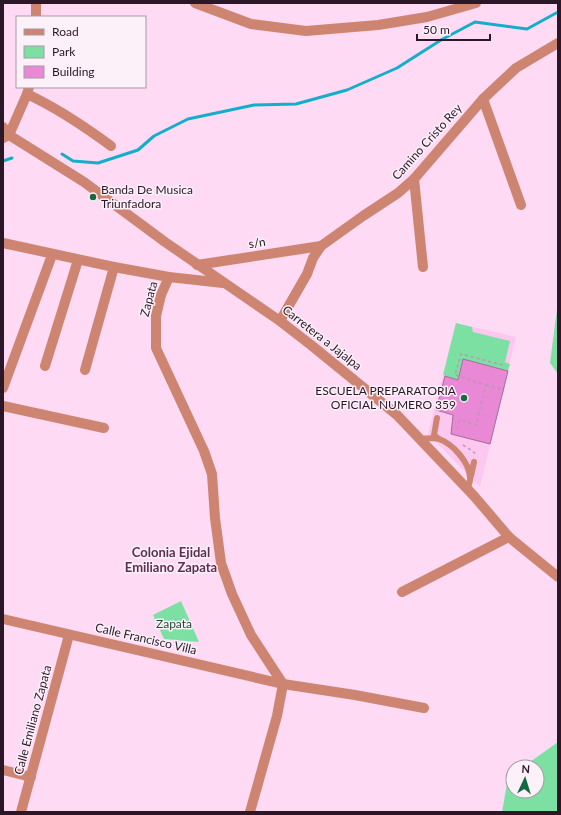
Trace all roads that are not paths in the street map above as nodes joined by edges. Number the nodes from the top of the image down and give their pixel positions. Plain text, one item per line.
1 (36, 3) edge
2 (195, 3) edge
3 (476, 3) edge
4 (36, 16) edge
5 (556, 46) edge
6 (28, 90) edge
7 (483, 99) junction
8 (5, 133) edge
9 (110, 146) dead end
10 (414, 179) junction
11 (521, 205) dead end
12 (3, 243) edge
13 (321, 246) junction
14 (52, 254) junction
15 (78, 260) junction
16 (197, 265) junction
17 (114, 267) junction
18 (423, 267) dead end
19 (169, 277) junction
20 (225, 284) junction
21 (280, 321) junction
22 (45, 366) dead end
23 (85, 370) dead end
24 (3, 388) edge
25 (3, 406) edge
26 (437, 418) dead end
27 (104, 428) dead end
28 (420, 439) junction
29 (438, 439) junction
30 (474, 462) dead end
31 (471, 478) junction
32 (468, 489) junction
33 (509, 537) junction
34 (558, 577) edge
35 (402, 592) dead end
36 (3, 620) edge
37 (69, 635) junction
38 (283, 684) junction
39 (424, 708) dead end
40 (3, 770) edge
41 (31, 777) junction
42 (21, 812) edge
43 (250, 812) edge

1 - 4 street
2 - 3 street
5 - 7 street, Camino Cristo Rey
6 - 8 street
6 - 9 street
7 - 10 street, Camino Cristo Rey
7 - 11 street
8 - 16 street
10 - 13 street, Camino Cristo Rey
10 - 18 street
12 - 14 street, Carretera a Jajalpa
13 - 16 street, s/n
13 - 21 street, Camino Cristo Rey
14 - 15 street, Carretera a Jajalpa
14 - 24 street
15 - 17 street, Carretera a Jajalpa
15 - 22 street
16 - 20 street
17 - 19 street, Carretera a Jajalpa
17 - 23 street
19 - 20 street, Carretera a Jajalpa
19 - 38 street, Zapata
20 - 21 street, Carretera a Jajalpa
21 - 28 street, Carretera a Jajalpa
25 - 27 street
26 - 29 lane
28 - 29 lane
28 - 32 street, Carretera a Jajalpa
29 - 31 lane
30 - 31 lane
31 - 32 lane
32 - 33 street, Carretera a Jajalpa
33 - 34 street, Carretera a Jajalpa
33 - 35 street
36 - 37 street, Calle Francisco Villa
37 - 38 street, Calle Francisco Villa
37 - 41 street, Calle Emiliano Zapata
38 - 39 street, Calle Francisco Villa
38 - 43 street
40 - 41 street
41 - 42 street, Calle Emiliano Zapata

